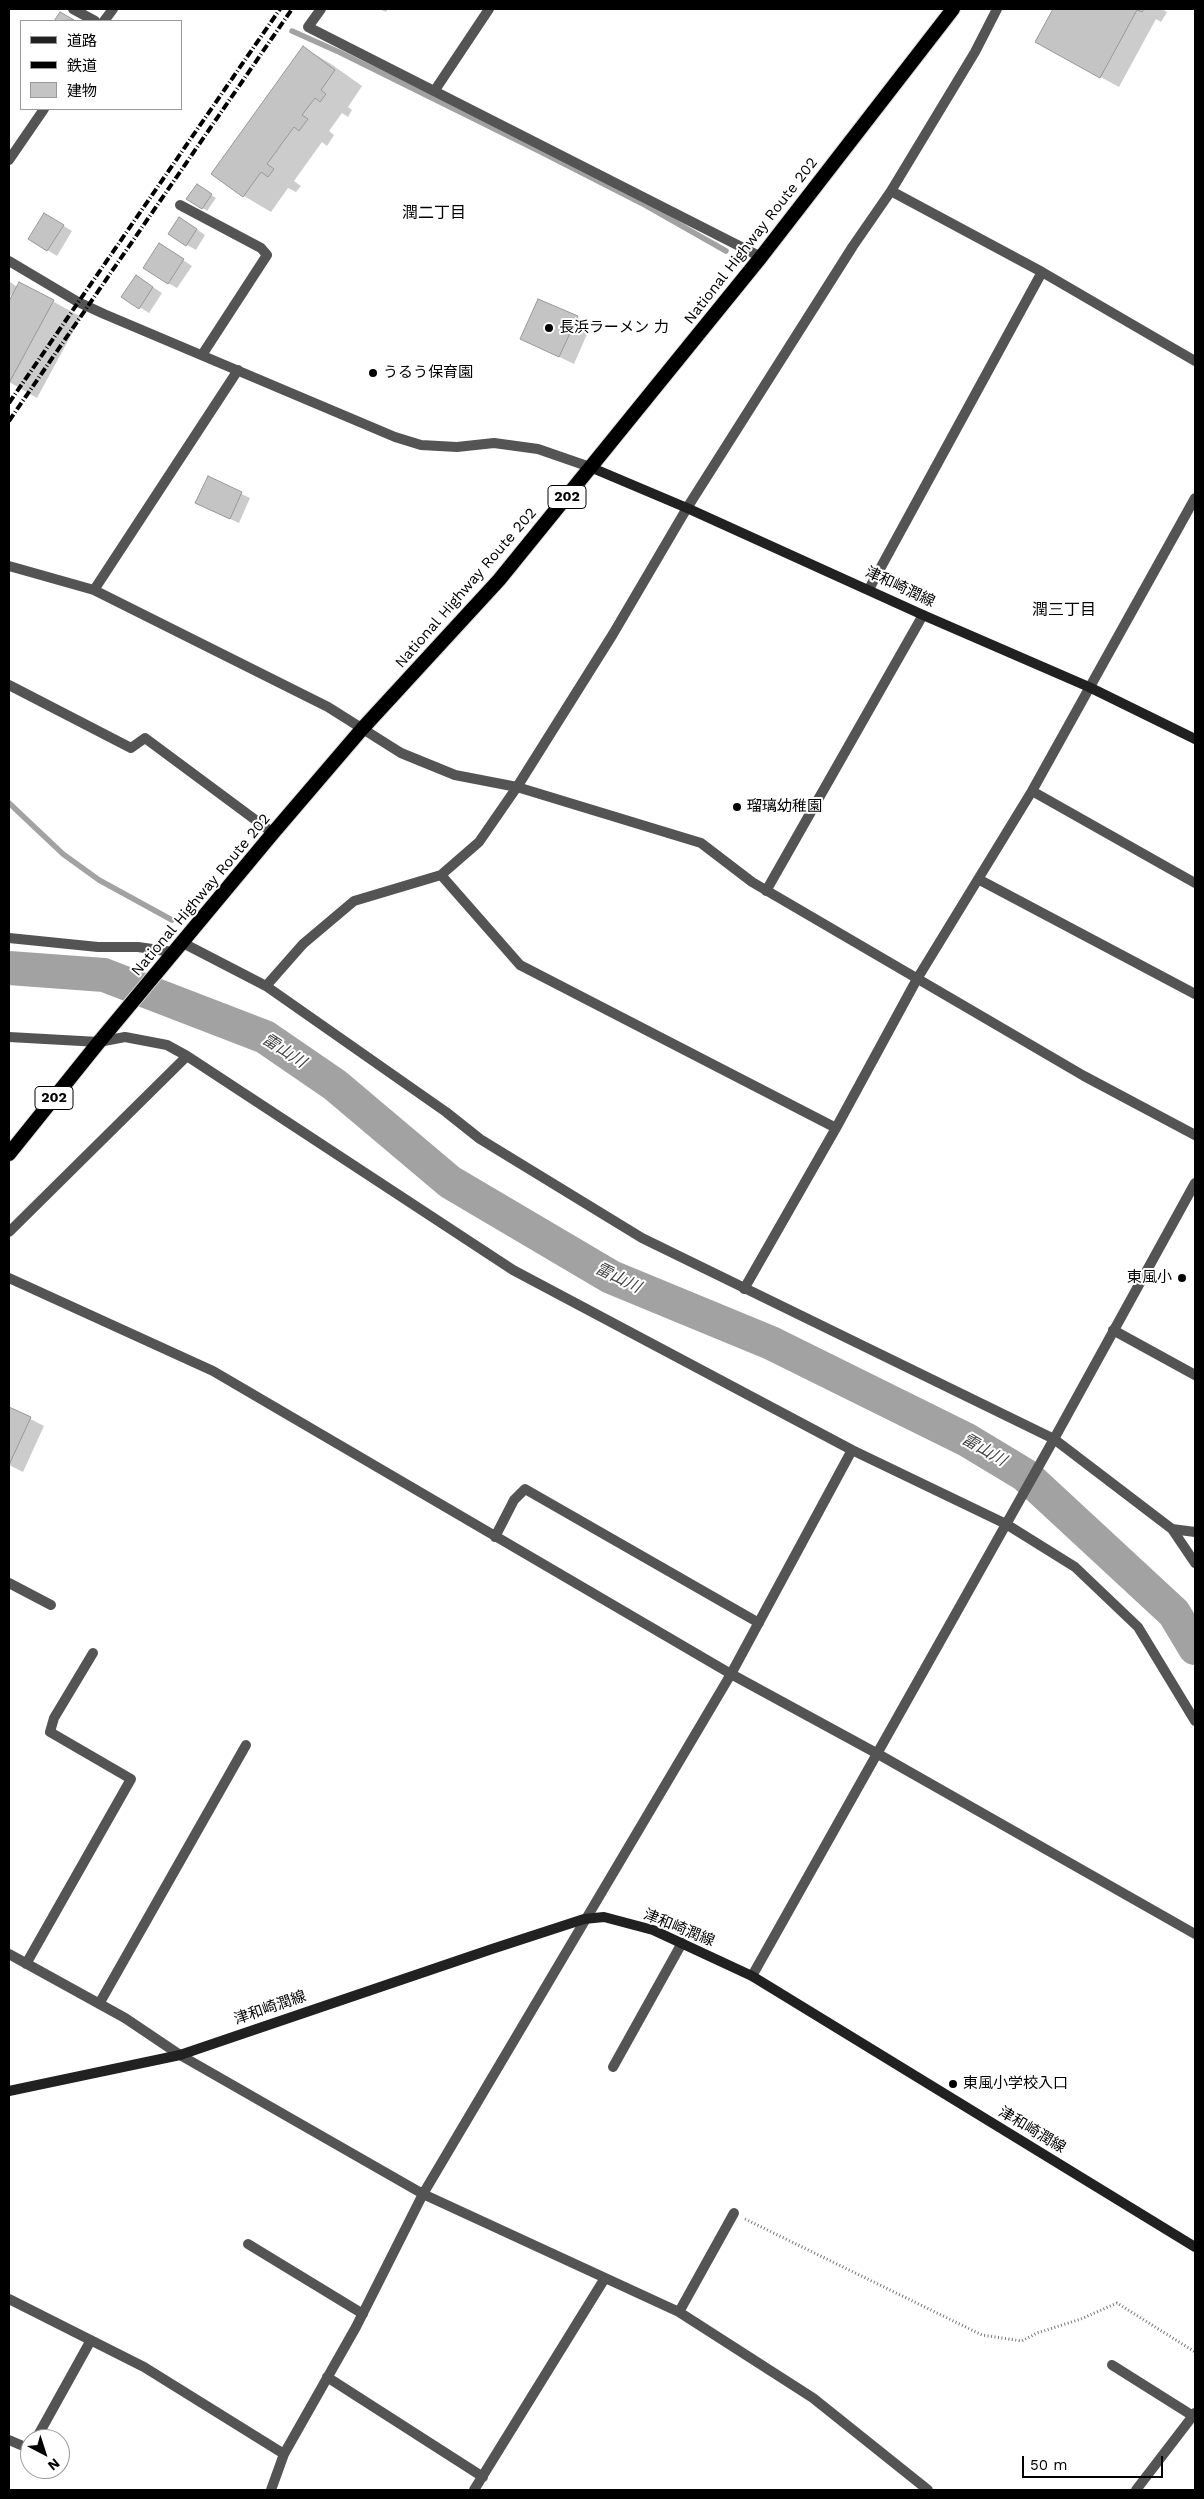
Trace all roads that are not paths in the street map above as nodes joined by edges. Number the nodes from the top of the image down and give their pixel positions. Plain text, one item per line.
1 (73, 9) edge
2 (113, 9) edge
3 (321, 9) edge
4 (489, 9) edge
5 (997, 9) edge
6 (948, 10) edge
7 (93, 20) edge
8 (105, 20) edge
9 (436, 90) junction
10 (43, 110) edge
11 (9, 160) edge
12 (891, 192) junction
13 (180, 205) dead end
14 (761, 257) junction
15 (9, 261) edge
16 (1042, 272) junction
17 (202, 355) junction
18 (1195, 361) edge
19 (238, 370) junction
20 (590, 467) junction
21 (1195, 498) edge
22 (687, 508) junction
23 (9, 566) edge
24 (869, 589) junction
25 (94, 590) junction
26 (923, 615) junction
27 (9, 685) edge
28 (1089, 687) junction
29 (362, 729) junction
30 (1195, 739) edge
31 (518, 787) junction
32 (1032, 791) junction
33 (274, 832) junction
34 (441, 875) junction
35 (978, 879) junction
36 (1195, 884) edge
37 (766, 891) junction
38 (9, 938) edge
39 (177, 947) junction
40 (917, 979) junction
41 (266, 986) junction
42 (1195, 994) edge
43 (9, 1036) edge
44 (99, 1042) junction
45 (188, 1056) junction
46 (836, 1128) junction
47 (1195, 1135) edge
48 (9, 1154) edge
49 (1195, 1183) edge
50 (9, 1232) edge
51 (9, 1278) edge
52 (744, 1290) junction
53 (1113, 1330) junction
54 (1195, 1375) edge
55 (1054, 1439) junction
56 (852, 1450) junction
57 (1006, 1524) junction
58 (1172, 1529) junction
59 (1195, 1532) edge
60 (495, 1537) junction
61 (1195, 1563) edge
62 (10, 1586) edge
63 (52, 1605) dead end
64 (759, 1622) junction
65 (93, 1653) dead end
66 (731, 1674) junction
67 (1195, 1721) edge
68 (246, 1746) dead end
69 (878, 1754) junction
70 (584, 1919) junction
71 (1195, 1934) edge
72 (682, 1943) junction
73 (9, 1954) edge
74 (26, 1964) junction
75 (752, 1976) junction
76 (99, 2004) junction
77 (180, 2055) junction
78 (613, 2067) dead end
79 (9, 2091) edge
80 (423, 2194) junction
81 (734, 2213) road end
82 (248, 2244) dead end
83 (1195, 2247) edge
84 (605, 2278) junction
85 (9, 2299) edge
86 (679, 2312) junction
87 (363, 2314) junction
88 (91, 2340) junction
89 (1112, 2364) dead end
90 (327, 2377) junction
91 (1194, 2415) edge
92 (42, 2429) edge
93 (284, 2454) junction
94 (483, 2477) junction
95 (271, 2490) edge
96 (474, 2490) edge
97 (928, 2490) edge
98 (1136, 2490) edge

1 - 7 street
2 - 8 street
3 - 9 street
4 - 9 street
5 - 12 street
6 - 14 highway, National Highway Route 202 / 202
9 - 14 street
10 - 11 street
12 - 16 street
12 - 22 street
13 - 17 street
14 - 20 highway, National Highway Route 202 / 202
15 - 17 street
16 - 18 street
16 - 24 street
17 - 19 street
19 - 20 street
19 - 25 street
20 - 22 main road, 津和崎潤線
20 - 29 highway, National Highway Route 202 / 202
21 - 28 street
22 - 24 main road, 津和崎潤線
22 - 31 street
23 - 25 street
24 - 26 main road, 津和崎潤線
25 - 29 street
26 - 28 main road, 津和崎潤線
26 - 37 street
27 - 33 street
28 - 30 main road, 津和崎潤線
28 - 32 street
29 - 31 street
29 - 33 highway, National Highway Route 202 / 202
31 - 34 street
31 - 37 street
32 - 35 street
32 - 36 street
33 - 39 highway, National Highway Route 202 / 202
34 - 41 street
34 - 46 street
35 - 40 street
35 - 42 street
37 - 40 street
38 - 39 street
39 - 41 street
39 - 44 highway, National Highway Route 202 / 202
40 - 46 street
40 - 47 street
41 - 52 street
43 - 44 street
44 - 45 street
44 - 48 highway, National Highway Route 202 / 202
45 - 50 street
45 - 56 street
46 - 52 street
49 - 53 street
51 - 60 street
52 - 55 street
53 - 54 street
53 - 55 street
55 - 57 street
55 - 58 street
56 - 57 street
56 - 64 street
57 - 67 street
57 - 69 street
58 - 59 street
58 - 61 street
60 - 64 street
60 - 66 street
62 - 63 street
64 - 66 street
65 - 74 street
66 - 69 street
66 - 70 street
68 - 76 street
69 - 71 street
69 - 75 street
70 - 72 main road, 津和崎潤線
70 - 77 main road, 津和崎潤線
70 - 80 street
72 - 75 main road, 津和崎潤線
72 - 78 street
73 - 74 street
74 - 76 street
75 - 83 main road, 津和崎潤線
76 - 77 street
77 - 79 main road, 津和崎潤線
77 - 80 street
80 - 84 street
80 - 87 street
81 - 86 street
82 - 87 street
84 - 86 street
84 - 94 street
85 - 88 street
86 - 97 street
87 - 90 street
88 - 92 street
88 - 93 street
89 - 91 street
90 - 93 street
90 - 94 street
91 - 98 street
93 - 95 street
94 - 96 street

